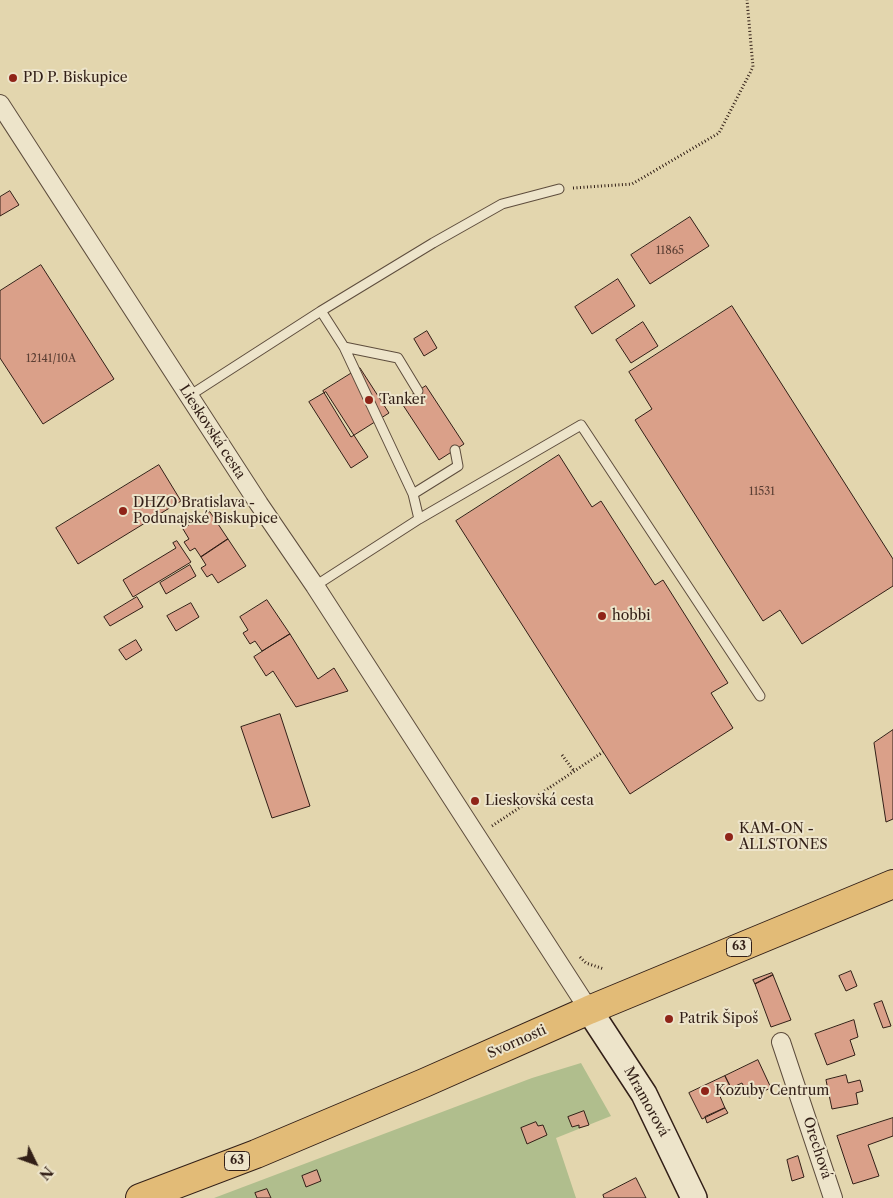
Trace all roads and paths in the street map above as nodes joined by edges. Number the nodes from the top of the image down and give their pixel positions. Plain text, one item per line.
1 (747, 0) edge
2 (0, 104) edge
3 (559, 189) joint
4 (320, 311) junction
5 (344, 347) junction
6 (418, 391) dead end
7 (189, 396) junction
8 (455, 450) dead end
9 (413, 494) junction
10 (419, 519) junction
11 (315, 586) junction
12 (760, 696) dead end
13 (603, 752) dead end
14 (562, 755) dead end
15 (574, 771) junction
16 (487, 820) dead end
17 (893, 884) edge
18 (589, 1010) junction
19 (781, 1042) dead end
20 (140, 1198) edge
21 (694, 1198) edge
22 (833, 1198) edge

1 - 3 path
2 - 7 street, Lieskovská cesta
3 - 4 lane
4 - 5 lane
4 - 7 lane
5 - 6 lane
5 - 9 lane
7 - 11 street, Lieskovská cesta
8 - 9 lane
9 - 10 lane
10 - 11 lane
10 - 12 lane
11 - 18 street, Lieskovská cesta
13 - 15 path
14 - 15 path
15 - 16 path
17 - 18 main road, Svornosti / 63
18 - 20 main road, Svornosti / 63
18 - 21 street, Mramorová
19 - 22 street, Orechová

